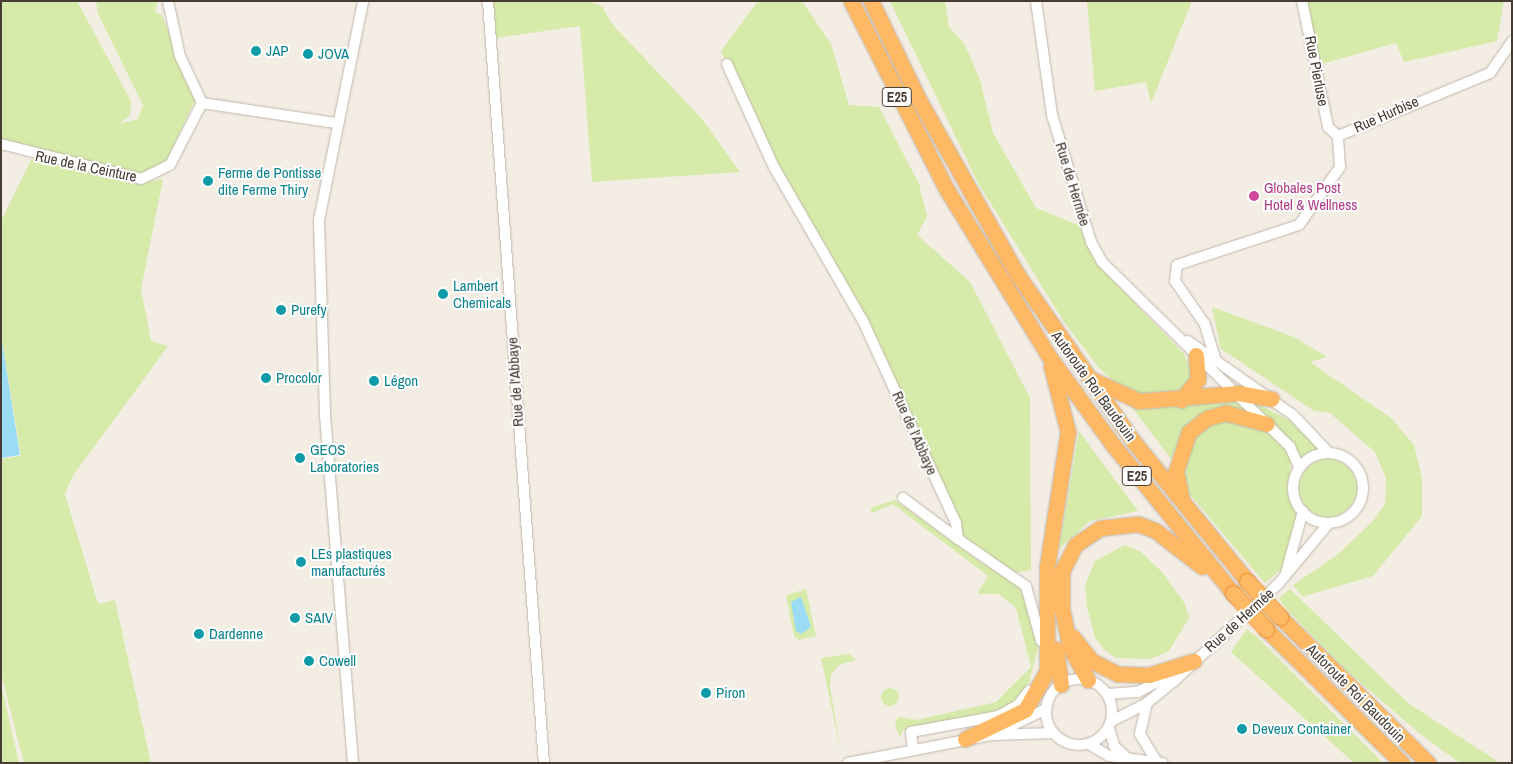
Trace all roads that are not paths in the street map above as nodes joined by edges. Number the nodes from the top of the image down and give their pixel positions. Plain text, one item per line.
1 (168, 1) edge
2 (363, 1) edge
3 (488, 1) edge
4 (851, 1) edge
5 (871, 1) edge
6 (1036, 1) edge
7 (1302, 1) edge
8 (1512, 42) edge
9 (726, 64) dead end
10 (202, 103) junction
11 (336, 123) junction
12 (1338, 136) junction
13 (1, 144) edge
14 (1207, 330) junction
15 (1196, 350) junction
16 (1048, 355) junction
17 (1215, 358) junction
18 (1084, 374) junction
19 (1238, 394) junction
20 (1270, 399) junction
21 (1180, 400) junction
22 (1267, 424) junction
23 (1329, 453) junction
24 (1300, 468) junction
25 (903, 498) dead end
26 (1184, 506) junction
27 (1303, 511) junction
28 (1329, 523) junction
29 (958, 539) junction
30 (1283, 578) junction
31 (1233, 593) junction
32 (1048, 603) junction
33 (1062, 610) junction
34 (1194, 661) junction
35 (1088, 680) junction
36 (1060, 684) junction
37 (1108, 694) junction
38 (1147, 703) junction
39 (1046, 710) junction
40 (1110, 725) junction
41 (1052, 733) junction
42 (992, 735) junction
43 (965, 739) junction
44 (1089, 744) junction
45 (913, 749) junction
46 (1127, 758) junction
47 (1160, 762) edge
48 (353, 763) edge
49 (544, 763) edge
50 (848, 763) edge
51 (1402, 763) edge
52 (1428, 763) edge

1 - 10 street
2 - 11 street
3 - 49 street, Rue de l'Abbaye
4 - 16 highway, Autoroute Roi Baudouin / E25
5 - 18 highway, Autoroute Roi Baudouin / E25
6 - 15 street, Rue de Hermée
7 - 12 street, Rue Pierluse
8 - 12 street, Rue Hurbise
9 - 29 street, Rue de l'Abbaye
10 - 11 street
10 - 13 street, Rue de la Ceinture
11 - 48 street
12 - 14 street, Rue Hurbise
14 - 15 street
14 - 17 street, Rue Hurbise
15 - 17 street, Rue de Hermée
15 - 19 street, Rue de Hermée
15 - 21 highway
16 - 31 highway, Autoroute Roi Baudouin / E25
16 - 32 highway
17 - 20 street, Rue de Hermée
18 - 21 highway
18 - 26 highway, Autoroute Roi Baudouin / E25
19 - 20 highway
19 - 21 highway
19 - 22 street, Rue de Hermée
20 - 23 street, Rue de Hermée
22 - 24 street, Rue de Hermée
22 - 26 highway
23 - 24 street
23 - 28 street, Rue de Hermée
24 - 27 street
25 - 29 street
26 - 52 highway, Autoroute Roi Baudouin / E25, bridge
27 - 28 street
27 - 30 street, Rue de Hermée
28 - 30 street, Rue de Hermée
29 - 45 street
30 - 34 street, Rue de Hermée
31 - 33 highway
31 - 51 highway, Autoroute Roi Baudouin / E25, bridge
32 - 36 highway
32 - 43 highway
33 - 34 highway
33 - 35 highway
34 - 37 street, Rue de Hermée
34 - 38 street, Rue de Hermée
35 - 36 street
35 - 37 street
36 - 39 street
37 - 40 street
38 - 40 street, Rue de Hermée
38 - 47 street
39 - 41 street
39 - 42 street
40 - 44 street, Rue de Hermée
40 - 46 street
41 - 42 street
41 - 44 street
42 - 43 street
43 - 45 street
44 - 46 street
45 - 50 street
46 - 47 street

